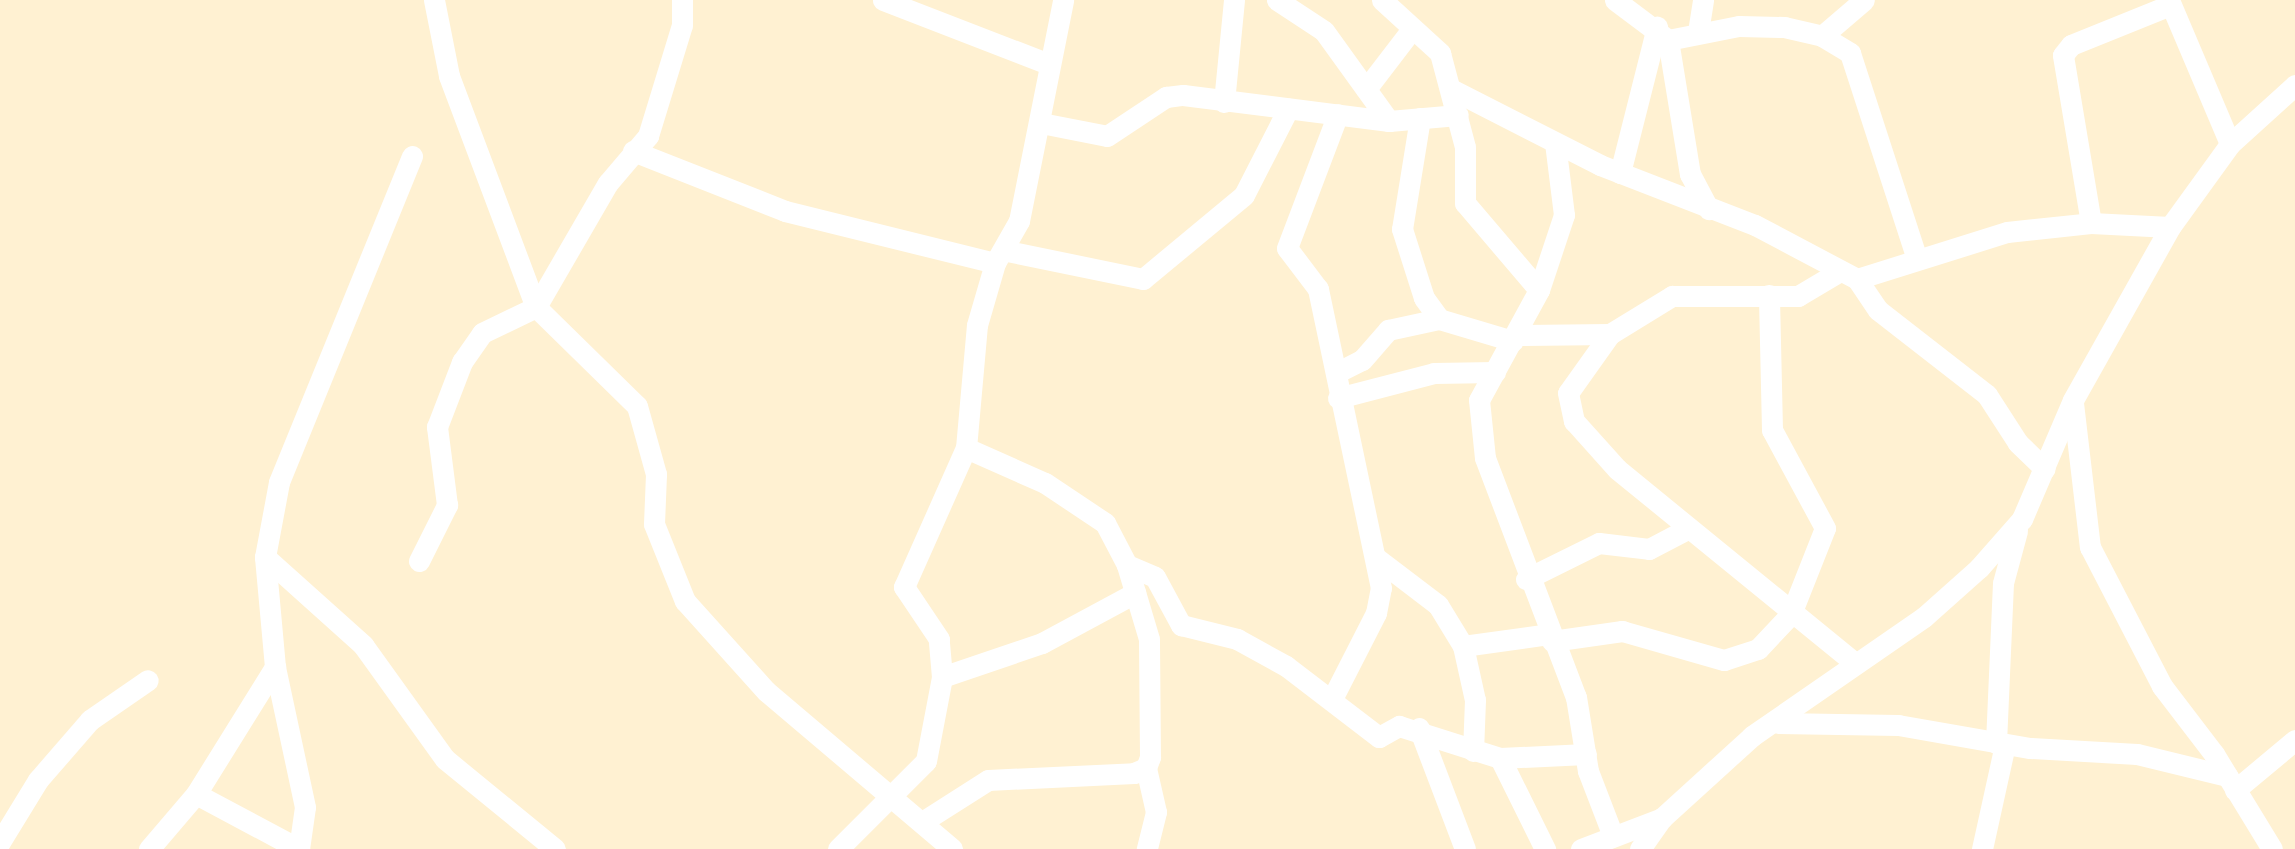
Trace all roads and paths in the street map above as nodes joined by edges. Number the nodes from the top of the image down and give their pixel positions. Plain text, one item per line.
1 (434, 0) edge
2 (682, 0) edge
3 (883, 0) edge
4 (1063, 0) edge
5 (1234, 0) edge
6 (1277, 0) edge
7 (1615, 0) edge
8 (1703, 0) edge
9 (1864, 0) edge
10 (2170, 2) edge
11 (1392, 4) edge
12 (1412, 29) junction
13 (1698, 32) junction
14 (1662, 34) junction
15 (1822, 36) junction
16 (1049, 64) junction
17 (2295, 85) edge
18 (1366, 89) junction
19 (1453, 90) junction
20 (1224, 102) junction
21 (1288, 109) junction
22 (1338, 114) junction
23 (1458, 115) junction
24 (1420, 118) junction
25 (1389, 121) junction
26 (1041, 123) junction
27 (1555, 143) junction
28 (2230, 144) junction
29 (633, 151) junction
30 (412, 156) dead end
31 (1620, 173) junction
32 (1709, 209) junction
33 (2091, 223) junction
34 (2170, 227) junction
35 (1001, 257) junction
36 (1917, 259) junction
37 (1848, 275) junction
38 (1539, 290) junction
39 (1769, 295) junction
40 (536, 307) junction
41 (1439, 319) junction
42 (1610, 334) junction
43 (1515, 338) junction
44 (1496, 372) junction
45 (1336, 373) junction
46 (1338, 398) junction
47 (2073, 400) junction
48 (966, 448) junction
49 (2045, 469) junction
50 (2022, 519) junction
51 (1689, 528) junction
52 (265, 557) junction
53 (1375, 557) junction
54 (419, 561) dead end
55 (1127, 565) junction
56 (1527, 579) junction
57 (1135, 593) junction
58 (1791, 614) junction
59 (1551, 637) junction
60 (1463, 646) junction
61 (1854, 662) junction
62 (275, 667) junction
63 (942, 677) junction
64 (148, 680) dead end
65 (1332, 699) junction
66 (1778, 723) junction
67 (1419, 728) junction
68 (2295, 740) edge
69 (2001, 743) junction
70 (1473, 751) junction
71 (1586, 754) junction
72 (1500, 758) junction
73 (1146, 768) junction
74 (2231, 783) junction
75 (196, 794) junction
76 (886, 795) junction
77 (1662, 818) junction
78 (922, 822) junction
79 (1613, 836) junction
80 (0, 842) edge
81 (542, 844) edge
82 (2267, 845) edge
83 (149, 849) edge
84 (838, 849) edge
85 (951, 849) edge
86 (1147, 849) edge
87 (1465, 849) edge
88 (1545, 849) edge
89 (1581, 849) edge
90 (1640, 849) edge
91 (1982, 849) edge

1 - 40 street
2 - 29 street
3 - 16 street
4 - 16 street
5 - 20 street
6 - 18 street
7 - 14 street
8 - 13 street
9 - 15 street
10 - 28 street
10 - 33 street
11 - 12 street
12 - 18 street
12 - 19 street
13 - 14 street
13 - 15 street
14 - 31 street
14 - 32 street
15 - 36 street
16 - 26 street
17 - 28 street
18 - 25 street
19 - 23 street
19 - 27 street
20 - 21 street
20 - 26 street
21 - 22 street
21 - 35 street
22 - 25 street
22 - 45 street
23 - 24 street
23 - 38 street
24 - 25 street
24 - 41 street
26 - 35 street
27 - 31 street
27 - 38 street
28 - 34 street
29 - 35 street
29 - 40 street
30 - 52 street
31 - 32 street
32 - 37 street
33 - 34 street
33 - 36 street
34 - 47 street
35 - 48 street
36 - 37 street
37 - 39 street
37 - 49 street
38 - 43 street
39 - 42 street
39 - 58 street
40 - 54 street
40 - 76 street
41 - 43 street
41 - 45 street
42 - 43 street
42 - 51 street
43 - 44 street
44 - 46 street
44 - 56 street
45 - 46 street
46 - 53 street
47 - 49 street
47 - 74 street
48 - 55 street
48 - 63 street
49 - 50 street
50 - 61 street
50 - 69 street
51 - 56 street
51 - 58 street
52 - 62 street
52 - 81 street
53 - 60 street
53 - 65 street
55 - 57 street
55 - 65 street
56 - 59 street
57 - 63 street
57 - 73 street
58 - 59 street
58 - 61 street
59 - 60 street
59 - 71 street
60 - 70 street
61 - 66 street
62 - 75 street
62 - 75 street
63 - 76 street
64 - 80 street
65 - 67 street
66 - 69 street
66 - 77 street
67 - 70 street
67 - 87 street
68 - 74 street
69 - 74 street
69 - 91 street
70 - 72 street
71 - 72 street
71 - 79 street
72 - 88 street
73 - 78 street
73 - 86 street
74 - 82 street
75 - 83 street
76 - 78 street
76 - 84 street
77 - 79 street
77 - 90 street
78 - 85 street
79 - 89 street

